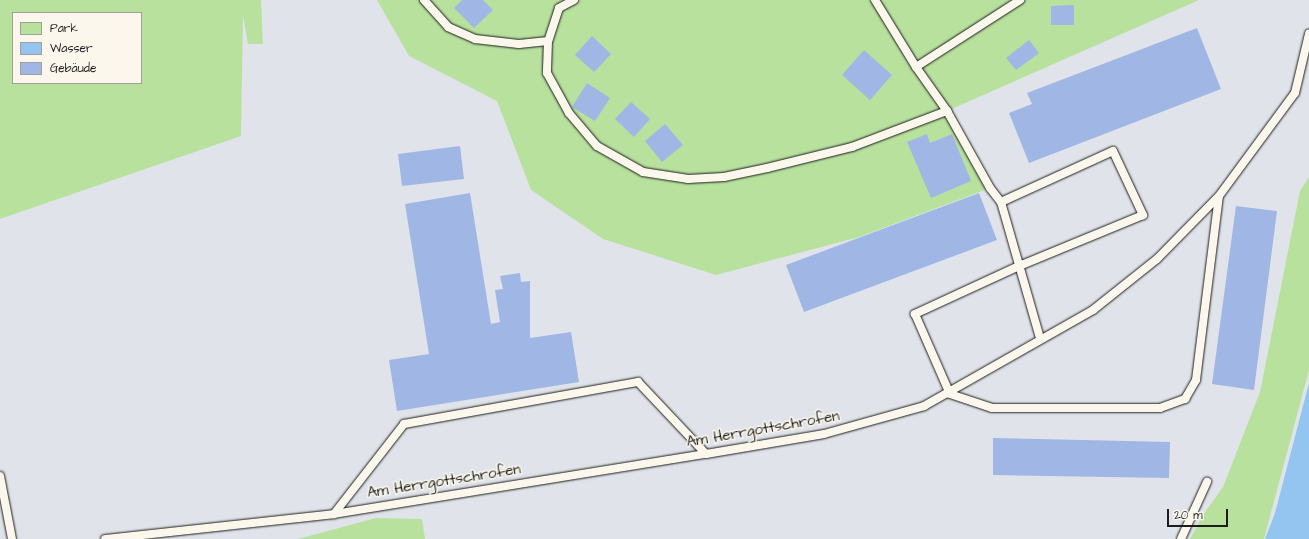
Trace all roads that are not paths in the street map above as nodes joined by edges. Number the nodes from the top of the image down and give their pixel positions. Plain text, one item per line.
1 (424, 0) edge
2 (574, 0) edge
3 (875, 0) edge
4 (1020, 0) edge
5 (1309, 34) edge
6 (548, 41) junction
7 (916, 67) junction
8 (947, 111) junction
9 (1219, 196) junction
10 (1001, 202) junction
11 (1019, 266) junction
12 (1040, 338) junction
13 (950, 394) junction
14 (706, 454) junction
15 (0, 476) edge
16 (1207, 482) dead end
17 (334, 514) junction
18 (12, 539) edge
19 (105, 539) edge
20 (1181, 539) edge

1 - 6 lane
2 - 6 lane
3 - 7 lane
4 - 7 lane
5 - 9 lane, Am Herrgottschrofen
6 - 8 lane
7 - 8 lane
8 - 10 lane
9 - 12 lane, Am Herrgottschrofen
9 - 13 lane
10 - 11 lane
10 - 11 lane
11 - 12 lane
11 - 13 lane
12 - 13 lane, Am Herrgottschrofen
13 - 14 lane, Am Herrgottschrofen
14 - 17 lane, Am Herrgottschrofen
14 - 17 lane
15 - 18 lane
16 - 20 lane
17 - 19 lane, Am Herrgottschrofen

